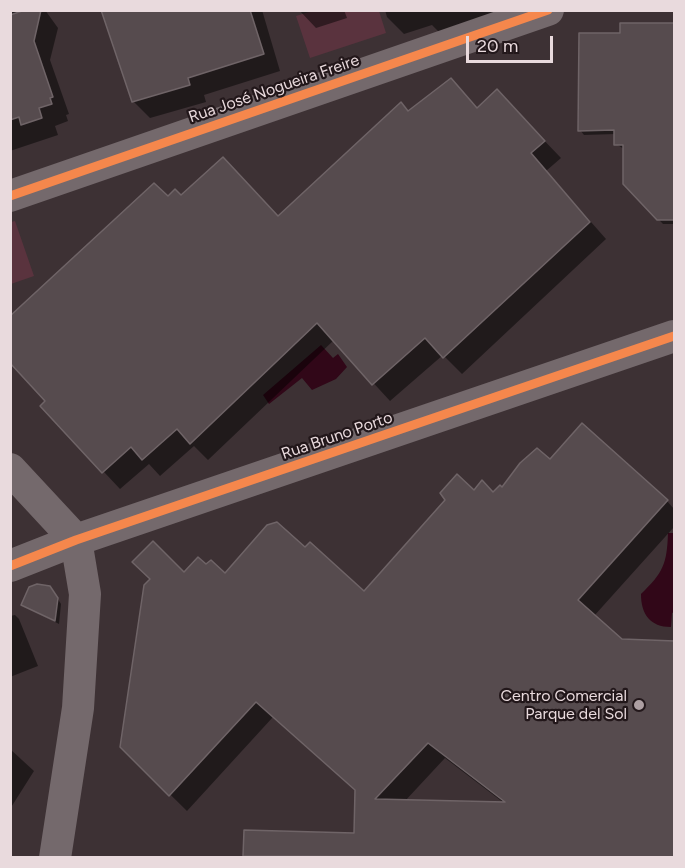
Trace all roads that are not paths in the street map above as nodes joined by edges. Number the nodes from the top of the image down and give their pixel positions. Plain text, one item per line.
1 (548, 10) edge
2 (10, 196) edge
3 (675, 336) edge
4 (10, 469) edge
5 (76, 540) junction
6 (10, 566) edge
7 (55, 858) edge

1 - 2 street, Rua José Nogueira Freire
3 - 5 street, Rua Bruno Porto
4 - 5 street
5 - 6 street, Rua Bruno Porto
5 - 7 street

